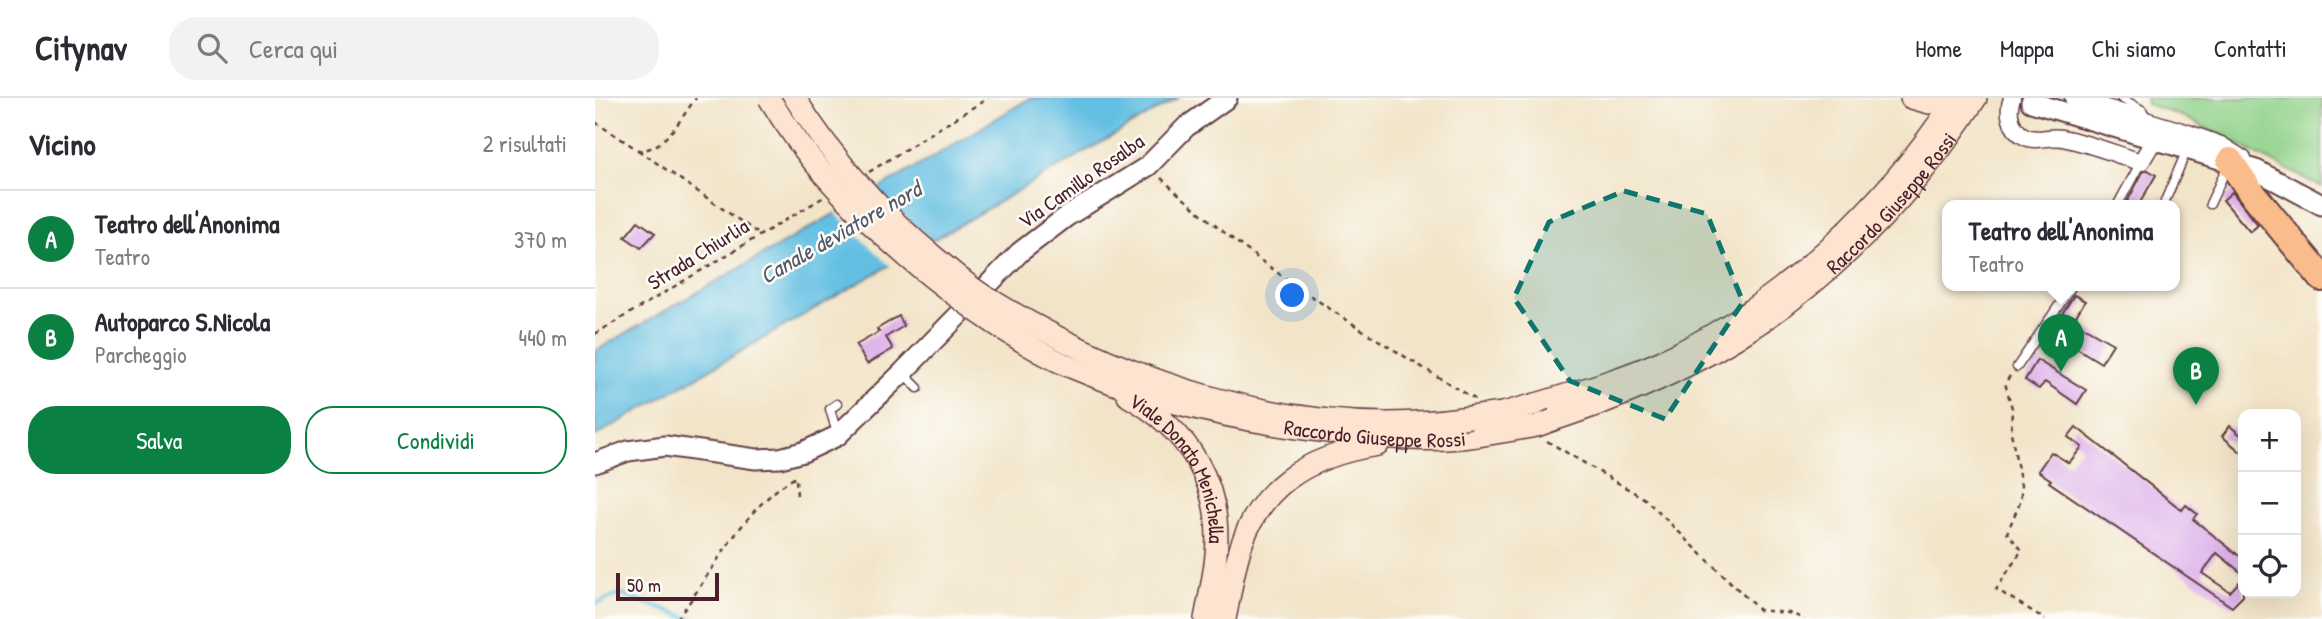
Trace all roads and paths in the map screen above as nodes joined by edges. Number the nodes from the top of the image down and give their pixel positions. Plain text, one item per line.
1 (696, 98) edge
2 (769, 98) edge
3 (795, 98) edge
4 (988, 98) edge
5 (1227, 98) edge
6 (1910, 98) edge
7 (1949, 98) edge
8 (1957, 98) edge
9 (1976, 98) edge
10 (2073, 98) edge
11 (2121, 98) edge
12 (2022, 100) edge
13 (2138, 102) edge
14 (595, 122) edge
15 (2151, 130) junction
16 (2188, 149) junction
17 (638, 150) junction
18 (2230, 161) junction
19 (2141, 162) junction
20 (1148, 166) junction
21 (2256, 170) junction
22 (870, 171) dead end
23 (2120, 200) edge
24 (2165, 200) edge
25 (817, 201) dead end
26 (2210, 204) dead end
27 (2322, 205) edge
28 (760, 234) junction
29 (2322, 278) edge
30 (2070, 291) edge
31 (984, 303) junction
32 (595, 334) edge
33 (1734, 339) junction
34 (1685, 349) junction
35 (1064, 364) junction
36 (2017, 368) joint
37 (903, 372) junction
38 (918, 388) dead end
39 (1639, 389) junction
40 (1481, 402) dead end
41 (837, 404) dead end
42 (1546, 428) junction
43 (837, 436) junction
44 (1442, 440) junction
45 (595, 463) edge
46 (797, 497) dead end
47 (677, 619) edge
48 (1205, 619) edge
49 (1225, 619) edge
50 (1805, 619) edge
51 (2045, 619) edge

1 - 17 path
2 - 31 main road, bridge
3 - 31 main road, bridge
4 - 22 path
5 - 20 street, Via Camillo Rosalba
6 - 7 main road
8 - 34 main road
9 - 33 main road, Raccordo Giuseppe Rossi
10 - 15 street
11 - 13 lane
12 - 15 street
12 - 19 street
13 - 15 lane
14 - 17 path
15 - 16 street
15 - 19 street
15 - 21 street
16 - 18 street
16 - 24 lane
17 - 28 path
18 - 21 street
18 - 26 lane
18 - 29 highway
19 - 23 lane
20 - 37 street, Via Camillo Rosalba
20 - 40 path
21 - 27 street
25 - 28 path, Strada Chiurlia
28 - 32 path, Strada Chiurlia
30 - 36 lane
31 - 34 main road, bridge
31 - 35 main road, Raccordo Giuseppe Rossi
33 - 34 main road
33 - 39 main road, Raccordo Giuseppe Rossi
34 - 39 main road
35 - 44 main road, Raccordo Giuseppe Rossi
35 - 48 main road, Viale Donato Menichella
36 - 51 path
37 - 38 lane
37 - 43 street, Via Camillo Rosalba
39 - 42 main road, Raccordo Giuseppe Rossi
41 - 43 lane
42 - 44 main road, Raccordo Giuseppe Rossi, bridge
42 - 50 path
43 - 45 street, Via Camillo Rosalba
44 - 49 main road, Viale Donato Menichella
46 - 47 path

